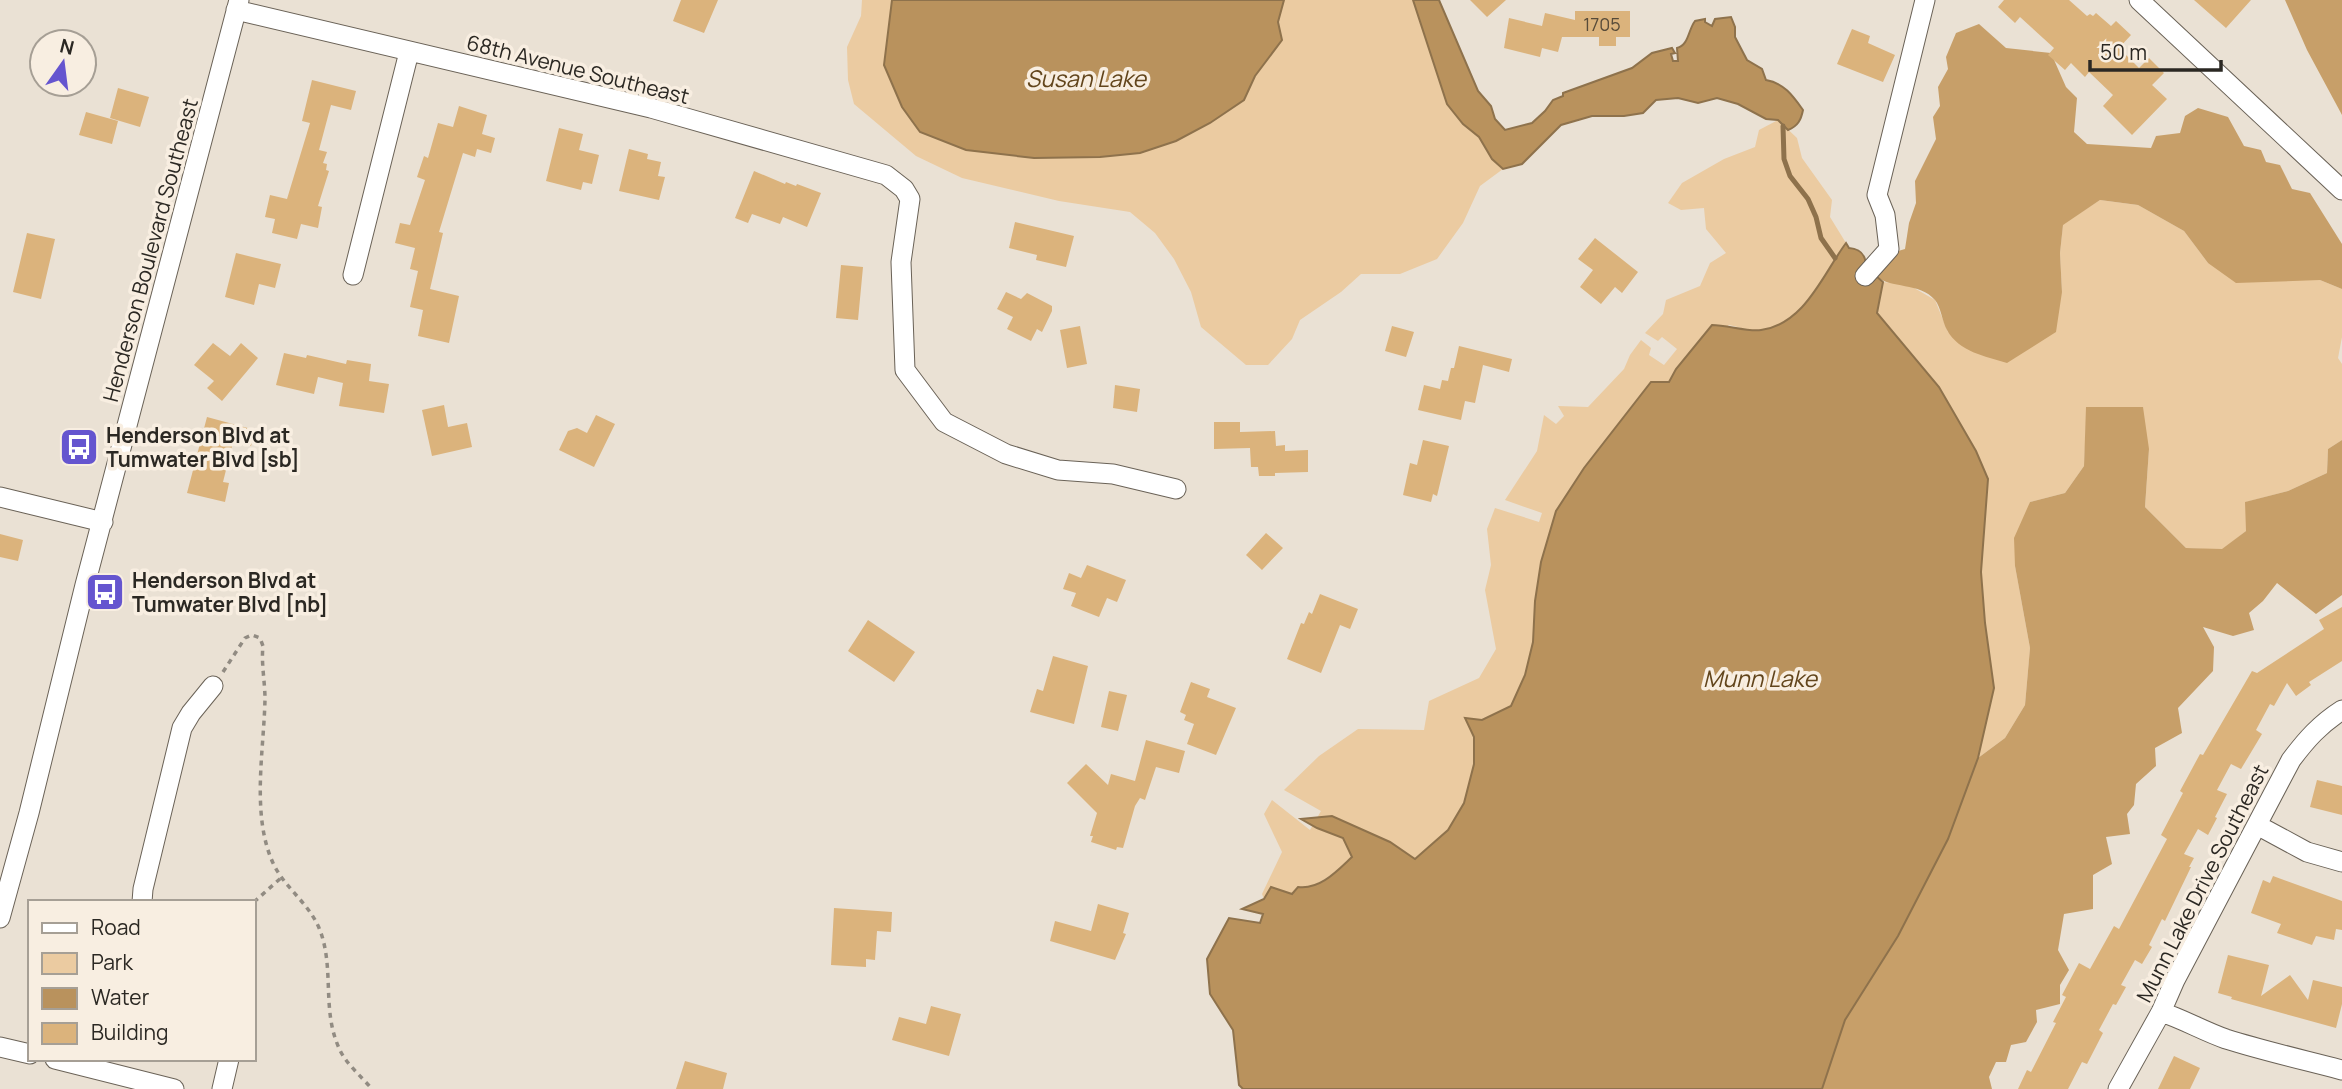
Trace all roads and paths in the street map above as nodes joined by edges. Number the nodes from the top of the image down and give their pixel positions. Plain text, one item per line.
1 (1925, 0) edge
2 (2139, 0) edge
3 (237, 5) edge
4 (409, 52) junction
5 (2342, 190) edge
6 (353, 275) dead end
7 (1865, 276) dead end
8 (1177, 489) dead end
9 (0, 497) edge
10 (103, 522) junction
11 (213, 686) joint
12 (2342, 710) edge
13 (2257, 825) junction
14 (2342, 862) edge
15 (282, 877) junction
16 (142, 900) edge
17 (256, 900) edge
18 (0, 918) edge
19 (2161, 1012) junction
20 (0, 1047) edge
21 (28, 1054) edge
22 (63, 1061) edge
23 (229, 1061) edge
24 (2342, 1070) edge
25 (174, 1089) edge
26 (222, 1089) edge
27 (372, 1089) edge
28 (2118, 1089) edge

1 - 7 street
2 - 5 street
3 - 4 street, 68th Avenue Southeast
3 - 10 street, Henderson Boulevard Southeast
4 - 6 street
4 - 8 street, 68th Avenue Southeast
9 - 10 street
10 - 18 street, Henderson Boulevard Southeast
11 - 15 path
11 - 16 street
12 - 13 street, Munn Lake Drive Southeast
13 - 14 street
13 - 19 street, Munn Lake Drive Southeast
15 - 17 path
15 - 27 path
19 - 24 street
19 - 28 street, Munn Lake Drive Southeast
20 - 21 street
22 - 25 street
23 - 26 street

